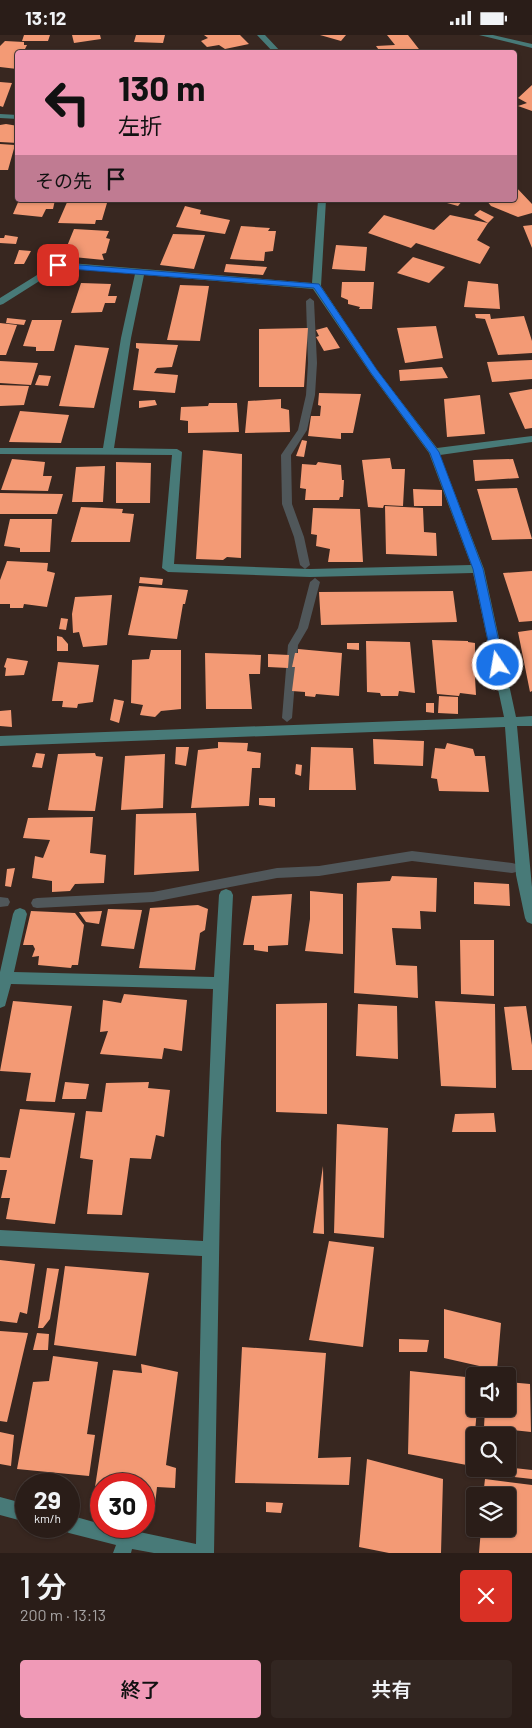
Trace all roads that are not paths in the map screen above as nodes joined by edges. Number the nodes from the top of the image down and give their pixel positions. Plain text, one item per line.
1 (261, 35) edge
2 (483, 35) edge
3 (532, 46) edge
4 (276, 50) edge
5 (0, 116) edge
6 (15, 117) edge
7 (322, 202) edge
8 (140, 272) junction
9 (316, 286) junction
10 (0, 302) edge
11 (532, 439) edge
12 (0, 451) edge
13 (108, 451) junction
14 (434, 452) junction
15 (478, 569) junction
16 (532, 721) edge
17 (511, 722) junction
18 (0, 741) edge
19 (226, 895) dead end
20 (20, 914) dead end
21 (532, 917) edge
22 (6, 978) junction
23 (219, 983) junction
24 (0, 1002) edge
25 (0, 1238) edge
26 (210, 1249) junction
27 (0, 1506) edge
28 (15, 1510) edge
29 (80, 1528) edge
30 (124, 1546) edge
31 (200, 1553) edge
32 (205, 1553) edge

1 - 4 street
2 - 3 street
5 - 6 street
7 - 9 street
8 - 9 street
8 - 10 street
8 - 13 street
9 - 14 street
11 - 14 street
12 - 13 street
13 - 15 street
14 - 15 street
15 - 17 street
16 - 17 street
17 - 18 street
17 - 21 street
19 - 23 street
20 - 22 street
22 - 23 street
22 - 24 street
23 - 26 street
25 - 26 street
26 - 32 street
27 - 28 street
29 - 30 street
30 - 31 street

